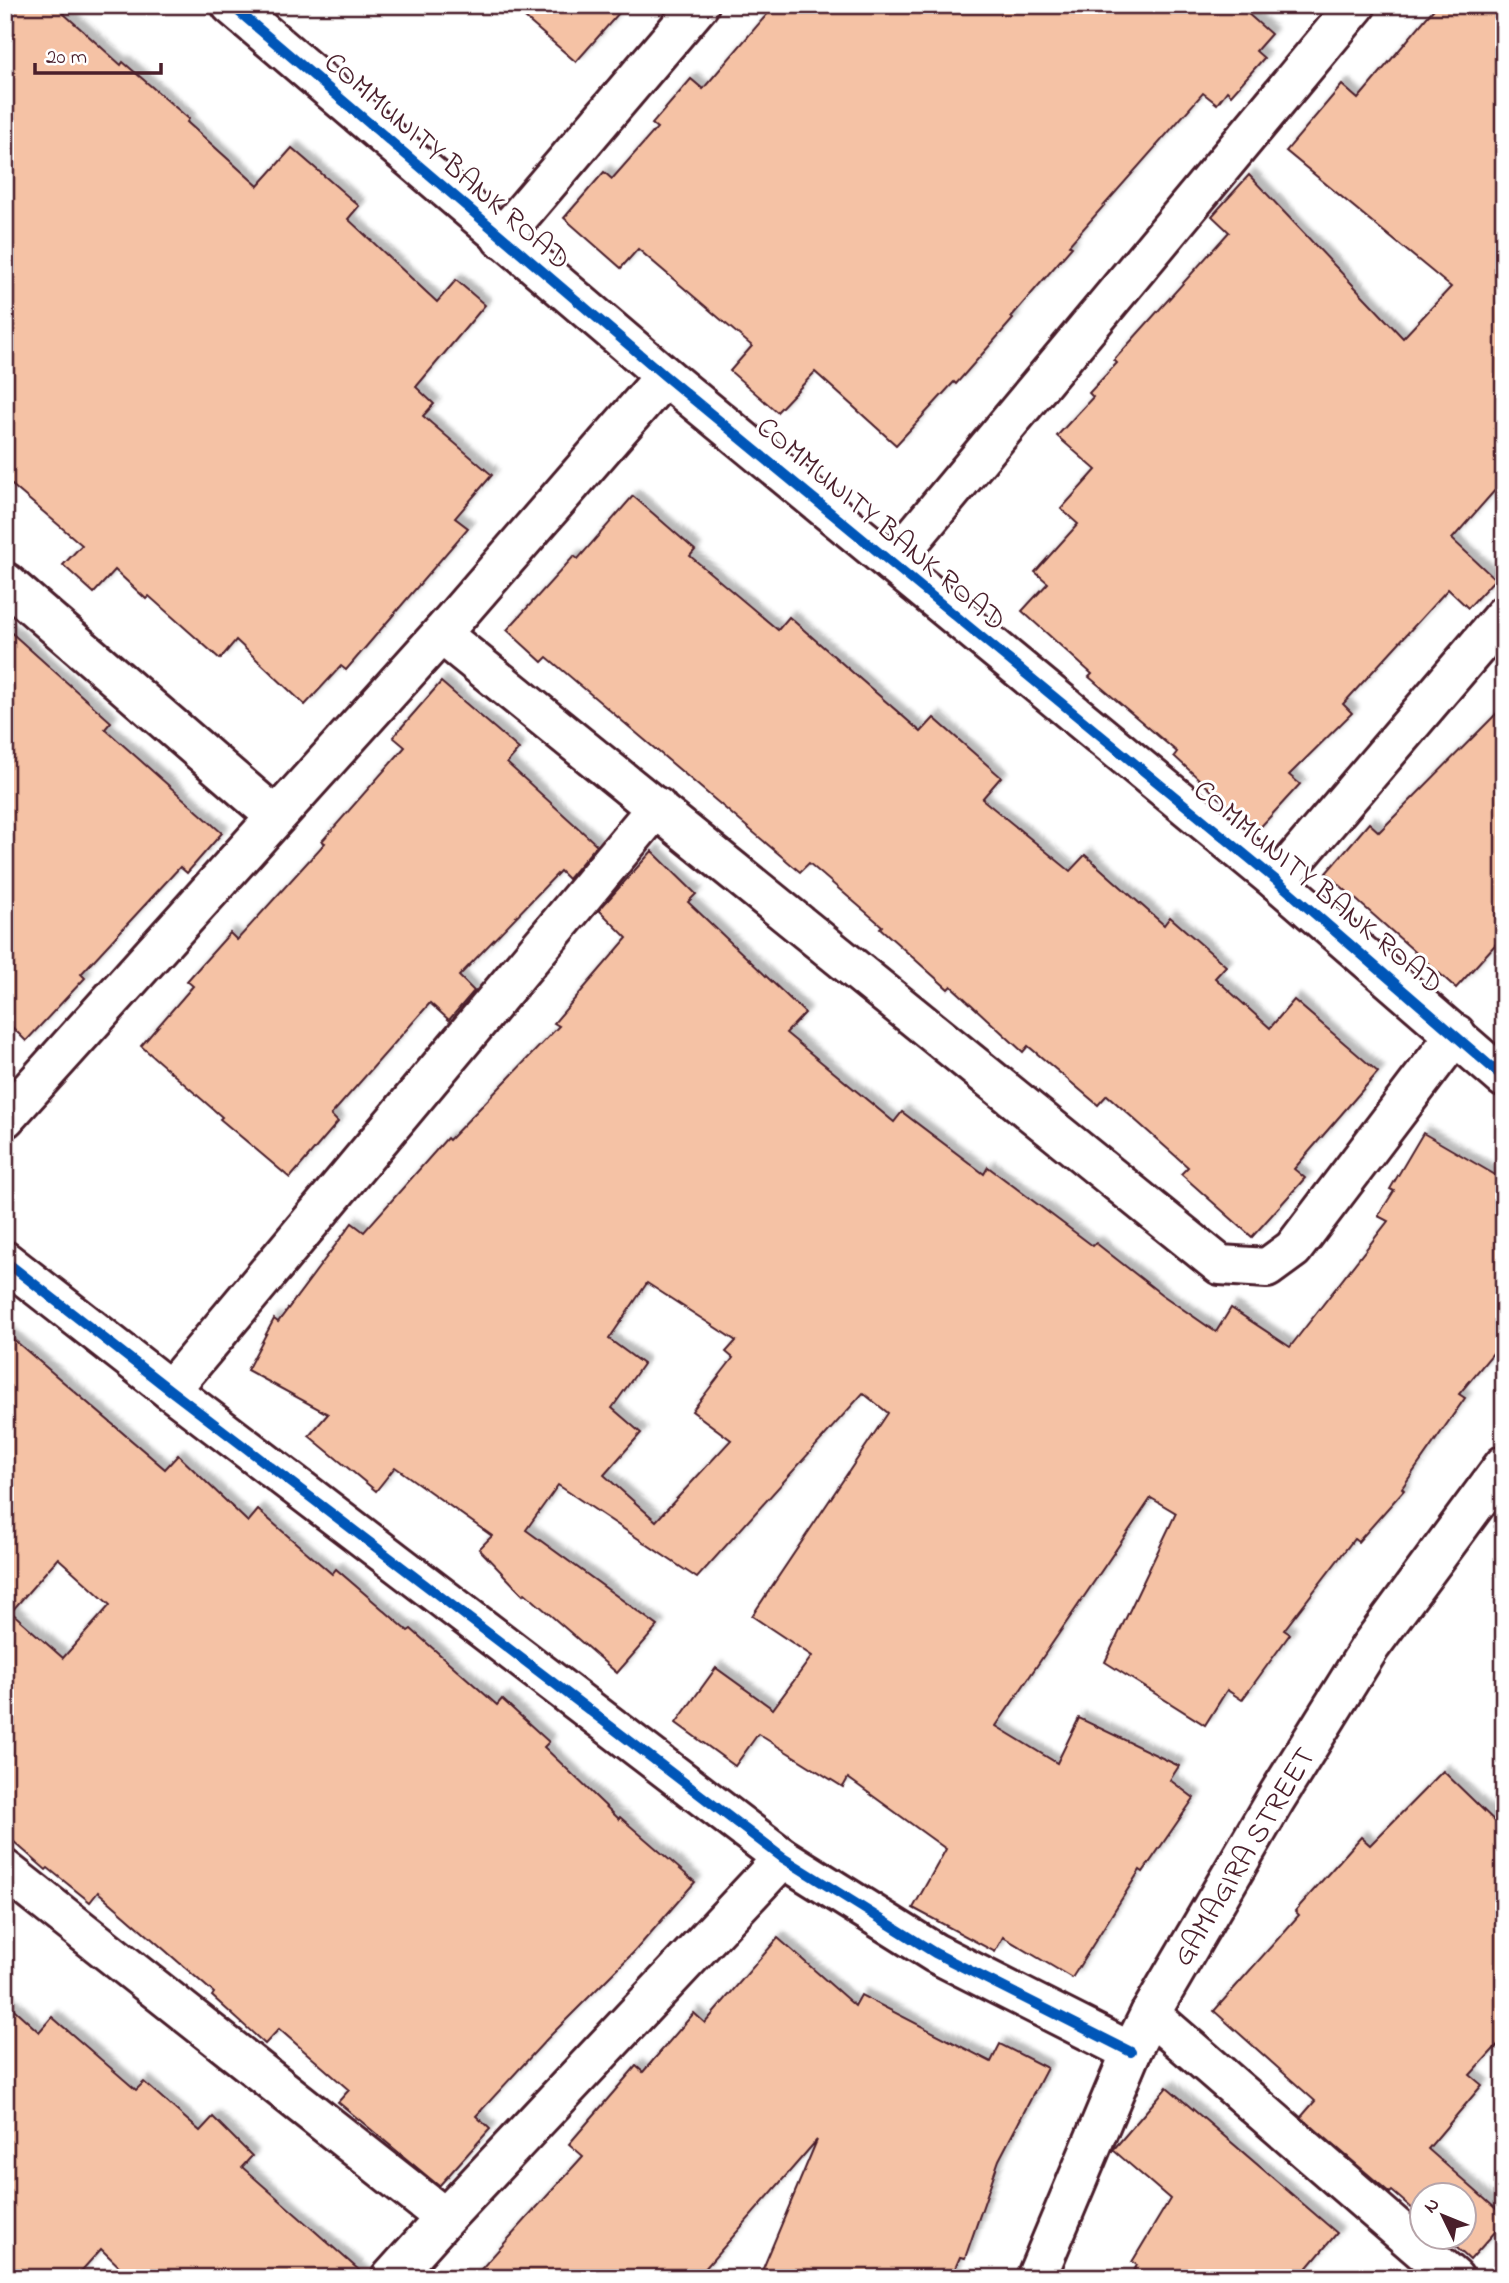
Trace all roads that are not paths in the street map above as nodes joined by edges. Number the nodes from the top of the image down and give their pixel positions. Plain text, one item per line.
1 (231, 5) edge
2 (699, 5) edge
3 (1341, 10) edge
4 (501, 238) junction
5 (665, 376) junction
6 (892, 563) junction
7 (5, 582) edge
8 (1504, 615) edge
9 (441, 634) junction
10 (657, 807) junction
11 (275, 816) junction
12 (1277, 881) junction
13 (1456, 1034) junction
14 (1504, 1078) edge
15 (5, 1118) edge
16 (5, 1261) edge
17 (170, 1390) junction
18 (1504, 1465) edge
19 (783, 1858) junction
20 (5, 1870) edge
21 (1150, 2014) junction
22 (1131, 2052) junction
23 (444, 2218) junction
24 (391, 2278) edge
25 (1036, 2278) edge
26 (1454, 2278) edge

1 - 4 street, COMMUNITY BANK ROAD
2 - 4 street
3 - 6 street
4 - 5 street, COMMUNITY BANK ROAD
5 - 6 street, COMMUNITY BANK ROAD
5 - 9 street
6 - 12 street, COMMUNITY BANK ROAD
7 - 11 street
8 - 12 street
9 - 10 street
9 - 11 street
10 - 13 street
10 - 17 street
11 - 15 street
12 - 13 street, COMMUNITY BANK ROAD
13 - 14 street, COMMUNITY BANK ROAD
16 - 17 street
17 - 19 street
18 - 21 street, GAMAGIRA STREET
19 - 22 street
19 - 23 street
20 - 23 street
21 - 22 street, GAMAGIRA STREET
21 - 26 street
22 - 25 street, GAMAGIRA STREET
23 - 24 street

